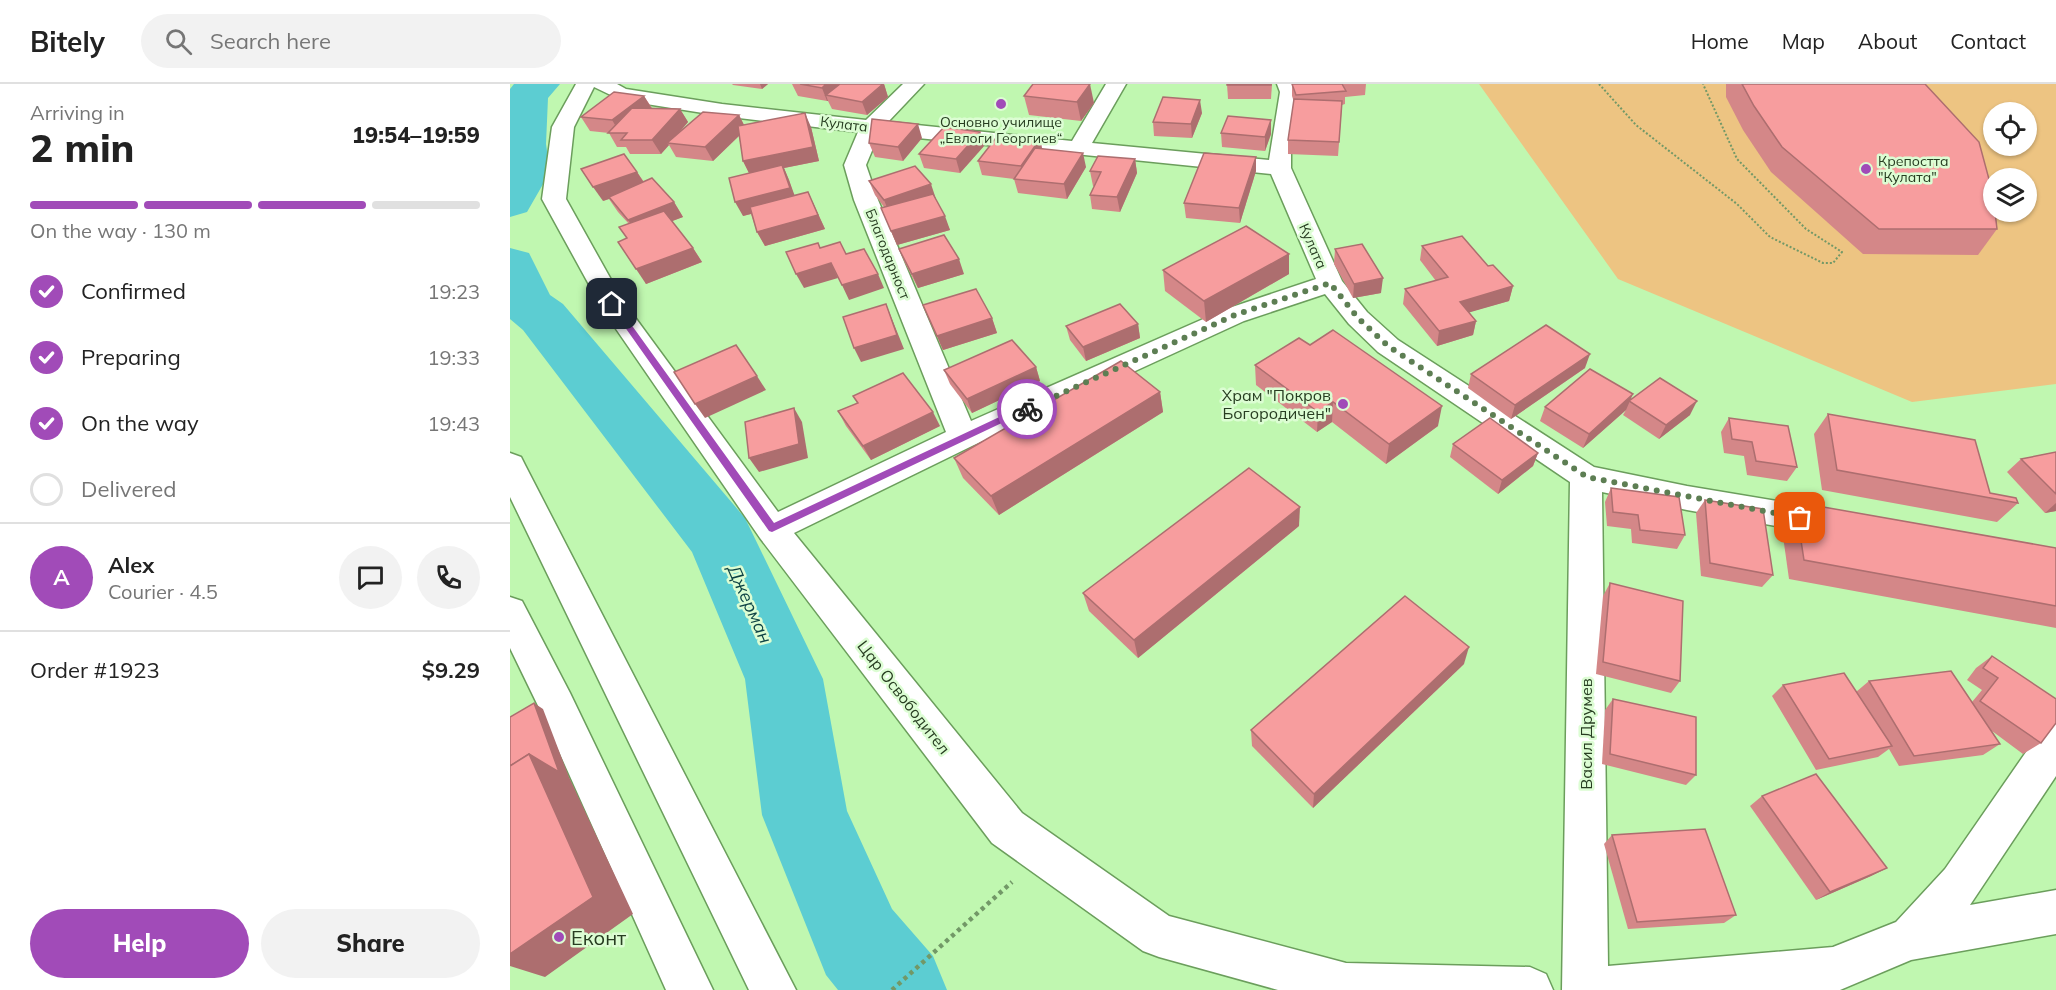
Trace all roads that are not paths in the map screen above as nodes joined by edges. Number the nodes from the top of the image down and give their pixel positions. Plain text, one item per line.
1 (586, 84) edge
2 (602, 84) edge
3 (914, 84) edge
4 (1116, 84) edge
5 (1287, 84) edge
6 (871, 127) junction
7 (1078, 148) junction
8 (1280, 168) junction
9 (1330, 283) junction
10 (963, 437) junction
11 (510, 465) edge
12 (1587, 477) junction
13 (1855, 526) edge
14 (772, 529) junction
15 (510, 612) edge
16 (2056, 742) edge
17 (2056, 912) edge
18 (1911, 938) junction
19 (690, 990) edge
20 (773, 990) edge
21 (1530, 990) edge
22 (1585, 990) edge
23 (1598, 990) edge

1 - 14 street, Цар Освободител
2 - 6 street, Кулата
3 - 6 street, Благодарност
4 - 7 street
5 - 8 street
6 - 7 street, Кулата
6 - 10 street, Благодарност
7 - 8 street, Кулата
8 - 9 street, Кулата
9 - 10 street
9 - 12 street, Кулата
10 - 14 street
11 - 20 street
12 - 13 street, Кулата
12 - 22 street, Васил Друмев
14 - 21 street, Цар Освободител
15 - 19 street
16 - 18 street
17 - 18 street
18 - 23 street

